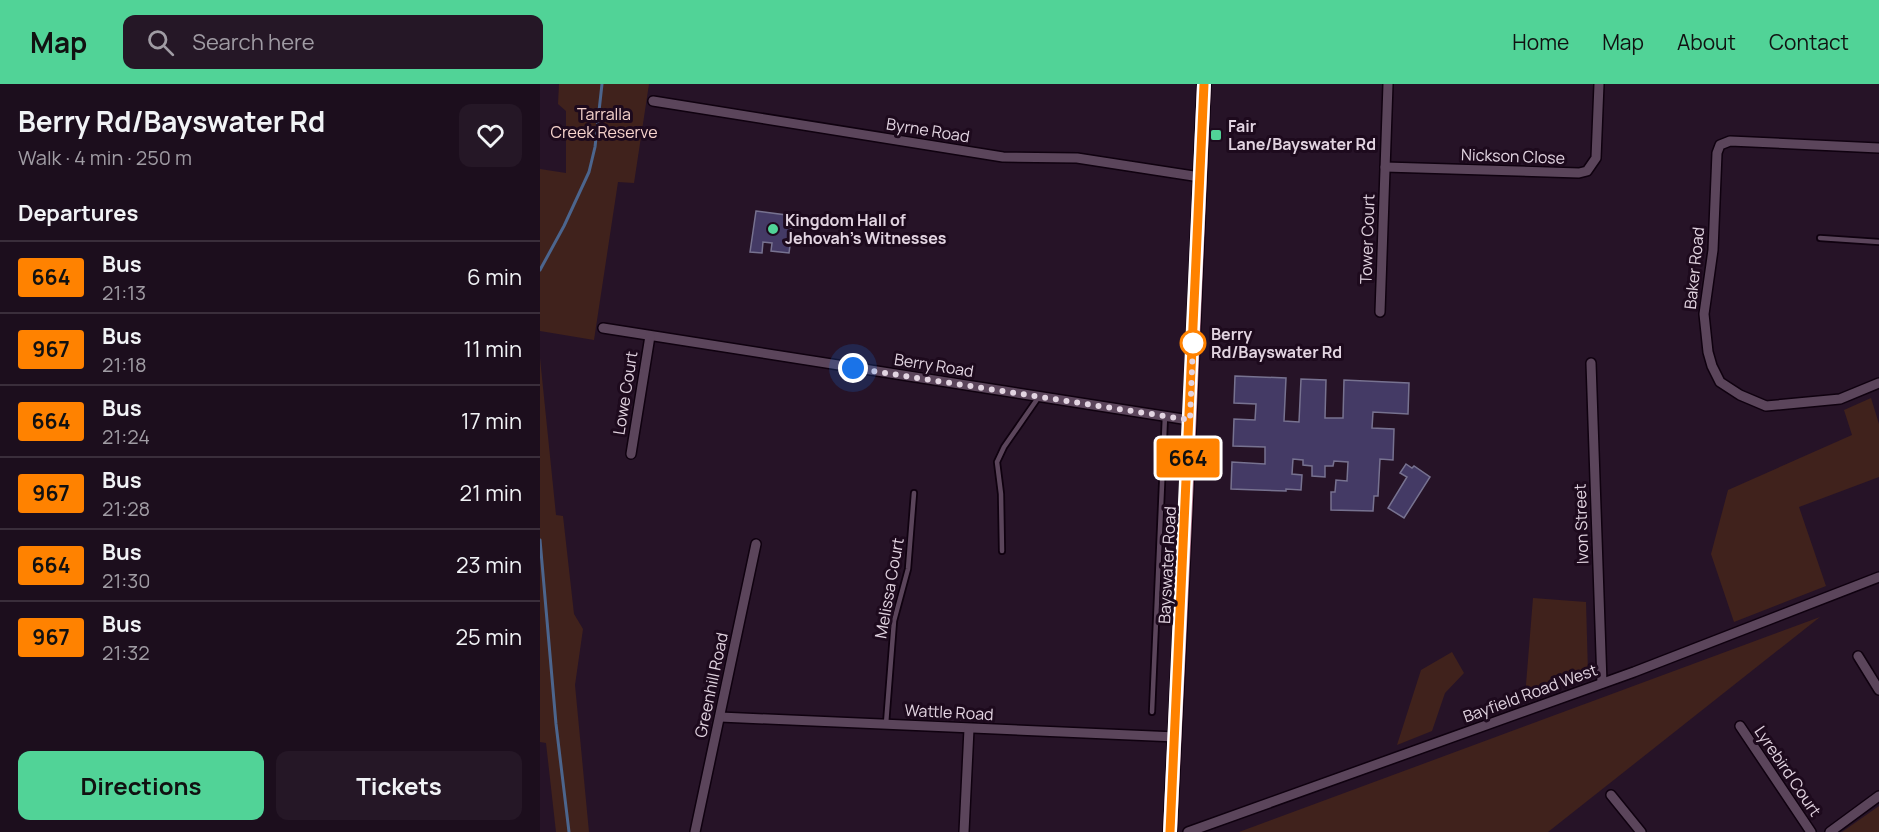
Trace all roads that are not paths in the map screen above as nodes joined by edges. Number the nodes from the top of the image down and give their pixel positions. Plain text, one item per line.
1 (1204, 84) edge
2 (1388, 84) edge
3 (1599, 84) edge
4 (653, 101) dead end
5 (1879, 148) edge
6 (1385, 167) junction
7 (1200, 177) junction
8 (1820, 238) dead end
9 (1879, 242) edge
10 (1380, 312) dead end
11 (603, 328) dead end
12 (650, 336) junction
13 (1590, 363) dead end
14 (1879, 383) edge
15 (1038, 397) junction
16 (1165, 416) junction
17 (1190, 420) junction
18 (631, 454) dead end
19 (914, 493) dead end
20 (756, 544) dead end
21 (1002, 551) dead end
22 (1879, 577) edge
23 (1858, 656) dead end
24 (1602, 683) junction
25 (1879, 690) edge
26 (1152, 712) dead end
27 (720, 717) junction
28 (886, 724) junction
29 (1740, 726) dead end
30 (969, 729) junction
31 (1176, 737) junction
32 (1611, 795) dead end
33 (1879, 796) edge
34 (695, 832) edge
35 (964, 832) edge
36 (1170, 832) edge
37 (1188, 832) edge
38 (1641, 832) edge
39 (1811, 832) edge
40 (1830, 832) edge

1 - 7 main road, Bayswater Road
2 - 6 street, Tower Court
3 - 6 street, Nickson Close
4 - 7 street, Byrne Road
5 - 14 street, Baker Road
6 - 10 street, Tower Court
7 - 17 main road, Bayswater Road
8 - 9 lane
11 - 12 street, Berry Road
12 - 15 street, Berry Road
12 - 18 street, Lowe Court
13 - 24 street, Ivon Street
15 - 16 street, Berry Road
15 - 21 lane
16 - 17 street, Berry Road
16 - 26 lane
17 - 31 main road, Bayswater Road
19 - 28 lane, Melissa Court
20 - 27 street, Greenhill Road
22 - 24 street, Bayfield Road West
23 - 25 street
24 - 37 street, Bayfield Road West
27 - 28 street, Wattle Road
27 - 34 street, Greenhill Road
28 - 30 street, Wattle Road
29 - 39 street, Lyrebird Court
30 - 31 street, Wattle Road
30 - 35 street
31 - 36 main road, Bayswater Road
32 - 38 street
33 - 40 street

